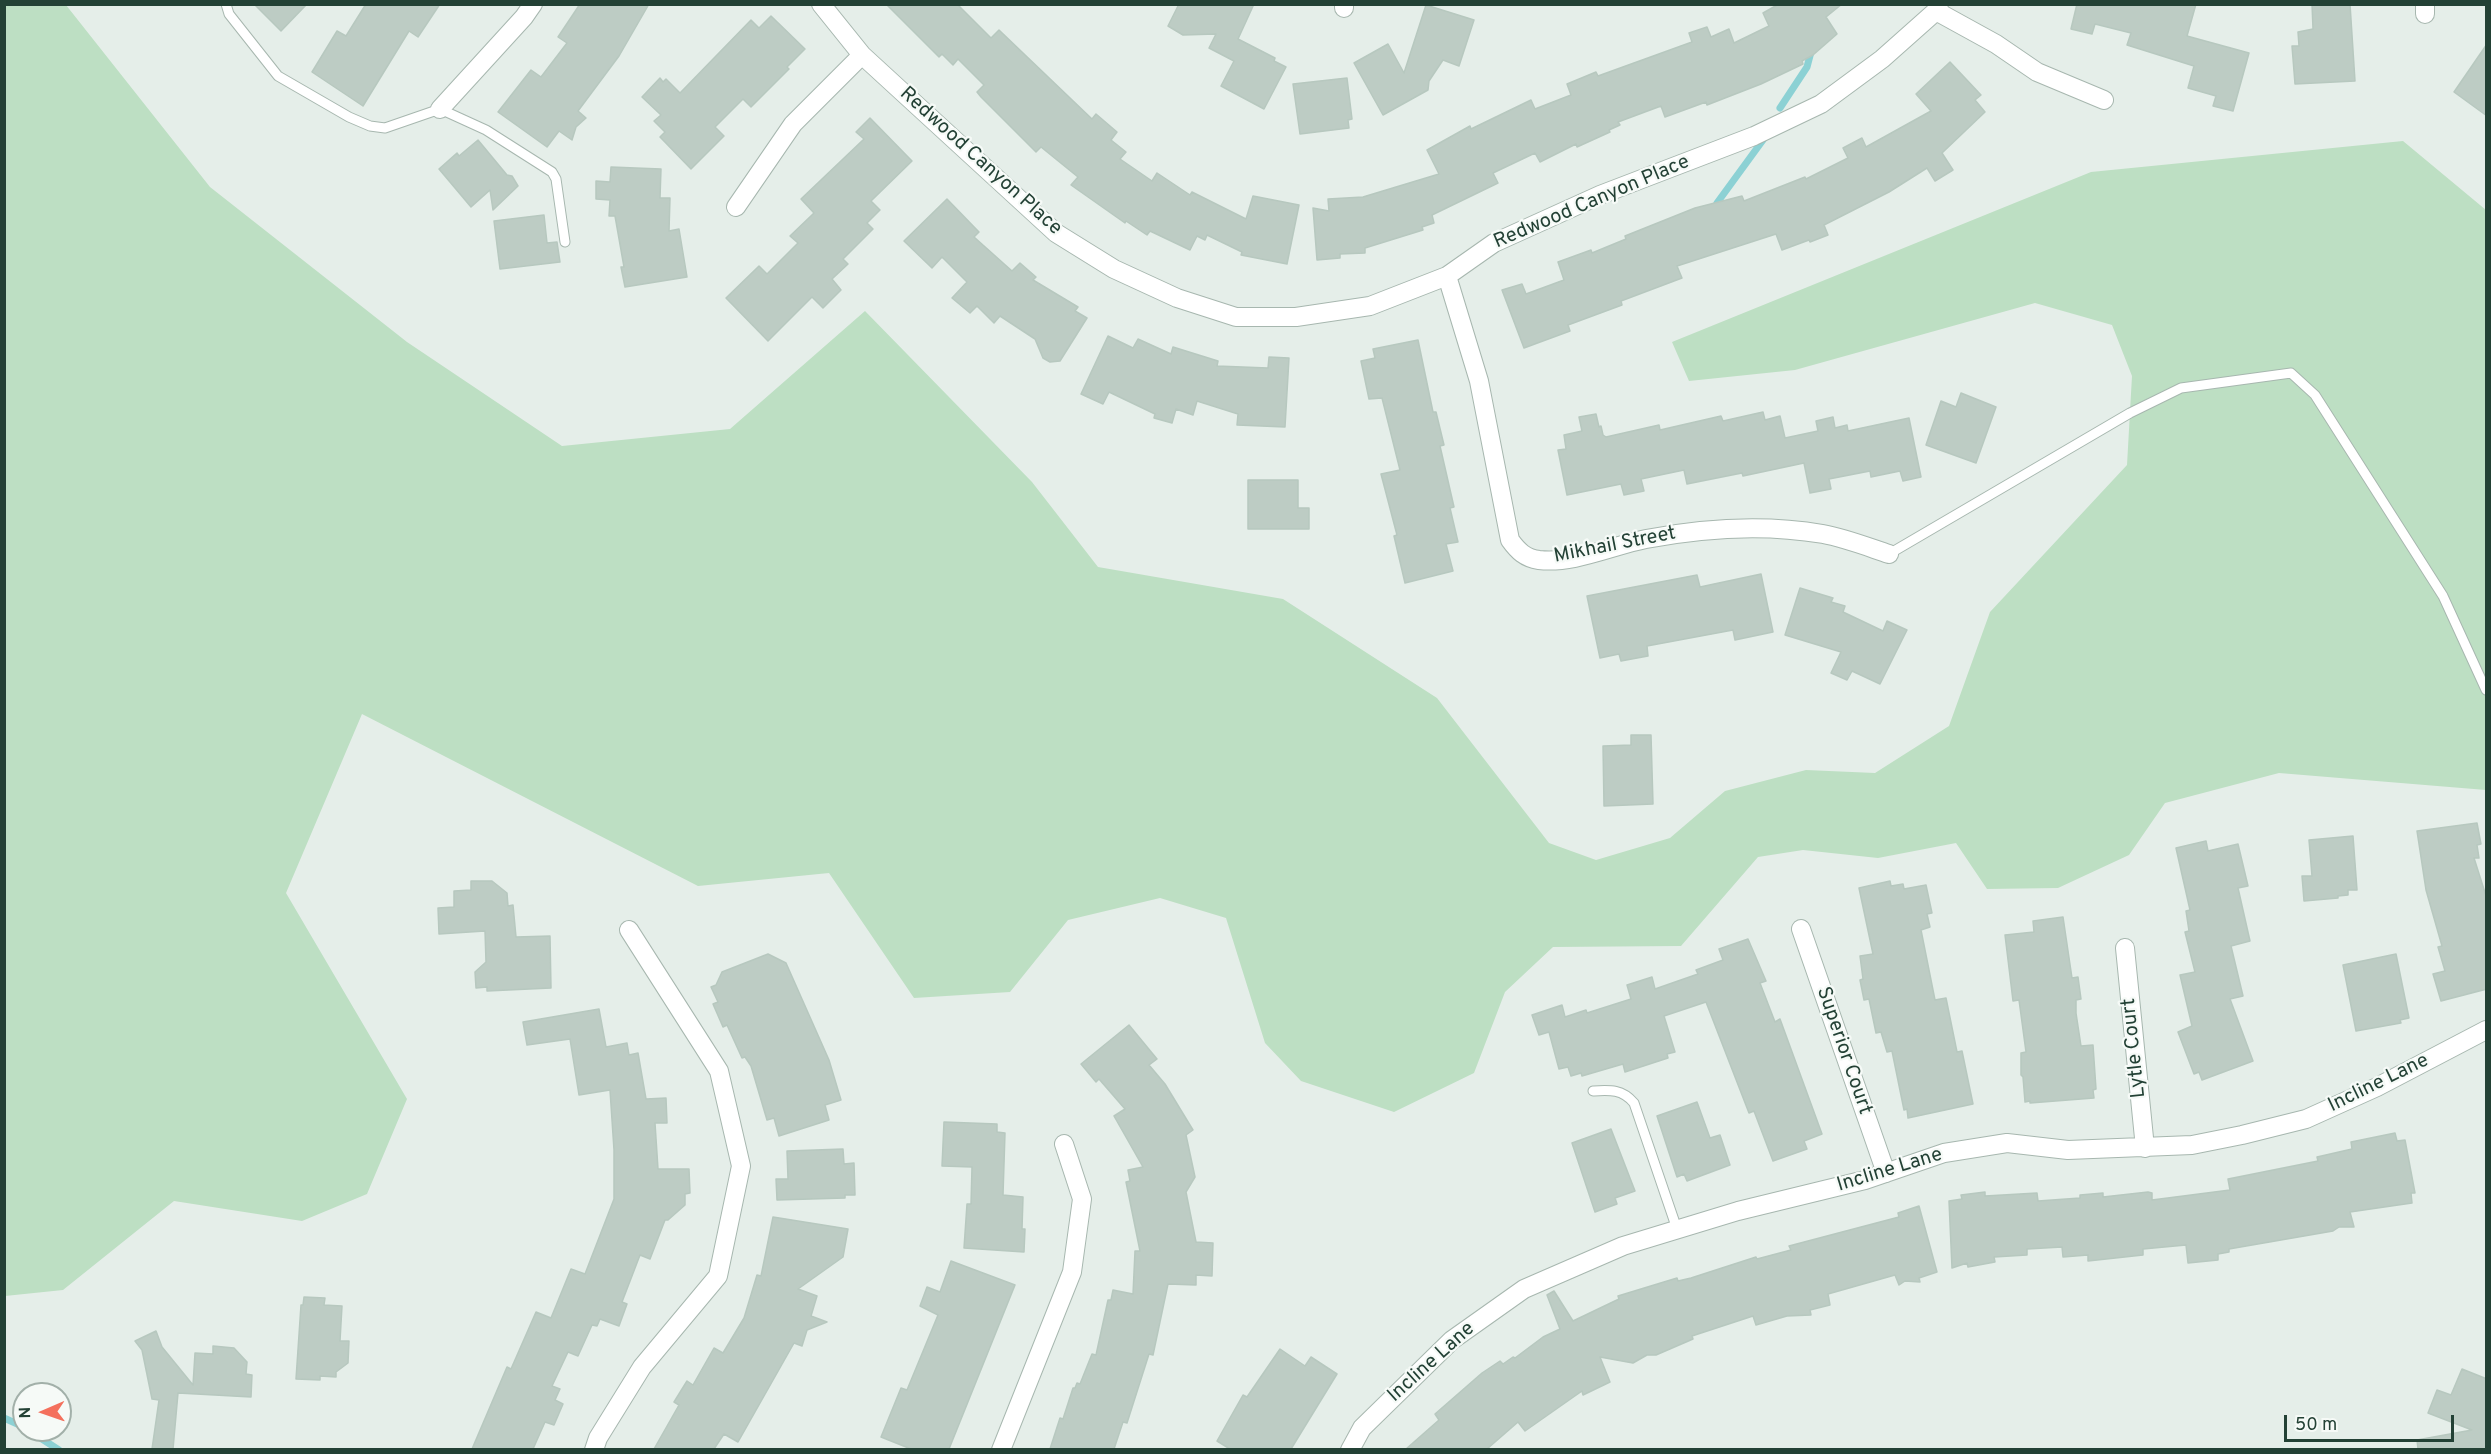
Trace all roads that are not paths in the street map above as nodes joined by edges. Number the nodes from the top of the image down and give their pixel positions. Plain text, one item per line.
1 (226, 4) edge
2 (533, 4) edge
3 (821, 4) edge
4 (1937, 8) edge
5 (862, 55) junction
6 (2104, 100) dead end
7 (440, 109) junction
8 (736, 207) dead end
9 (565, 242) dead end
10 (1447, 276) junction
11 (1889, 554) joint
12 (2487, 690) edge
13 (1801, 929) dead end
14 (629, 930) dead end
15 (2125, 948) dead end
16 (2487, 1030) edge
17 (1593, 1091) dead end
18 (1064, 1144) dead end
19 (2145, 1148) junction
20 (1886, 1173) junction
21 (1677, 1229) junction
22 (594, 1449) edge
23 (1001, 1449) edge
24 (1350, 1449) edge

1 - 7 lane
2 - 7 street
3 - 5 street, Redwood Canyon Place
4 - 6 street
4 - 10 street, Redwood Canyon Place
5 - 8 street
5 - 10 street, Redwood Canyon Place
7 - 9 lane
10 - 11 street, Mikhail Street
11 - 12 lane
13 - 20 street, Superior Court
14 - 22 street
15 - 19 street, Lytle Court
16 - 19 street, Incline Lane
17 - 21 lane
18 - 23 street
19 - 20 street, Incline Lane
20 - 21 street, Incline Lane
21 - 24 street, Incline Lane

